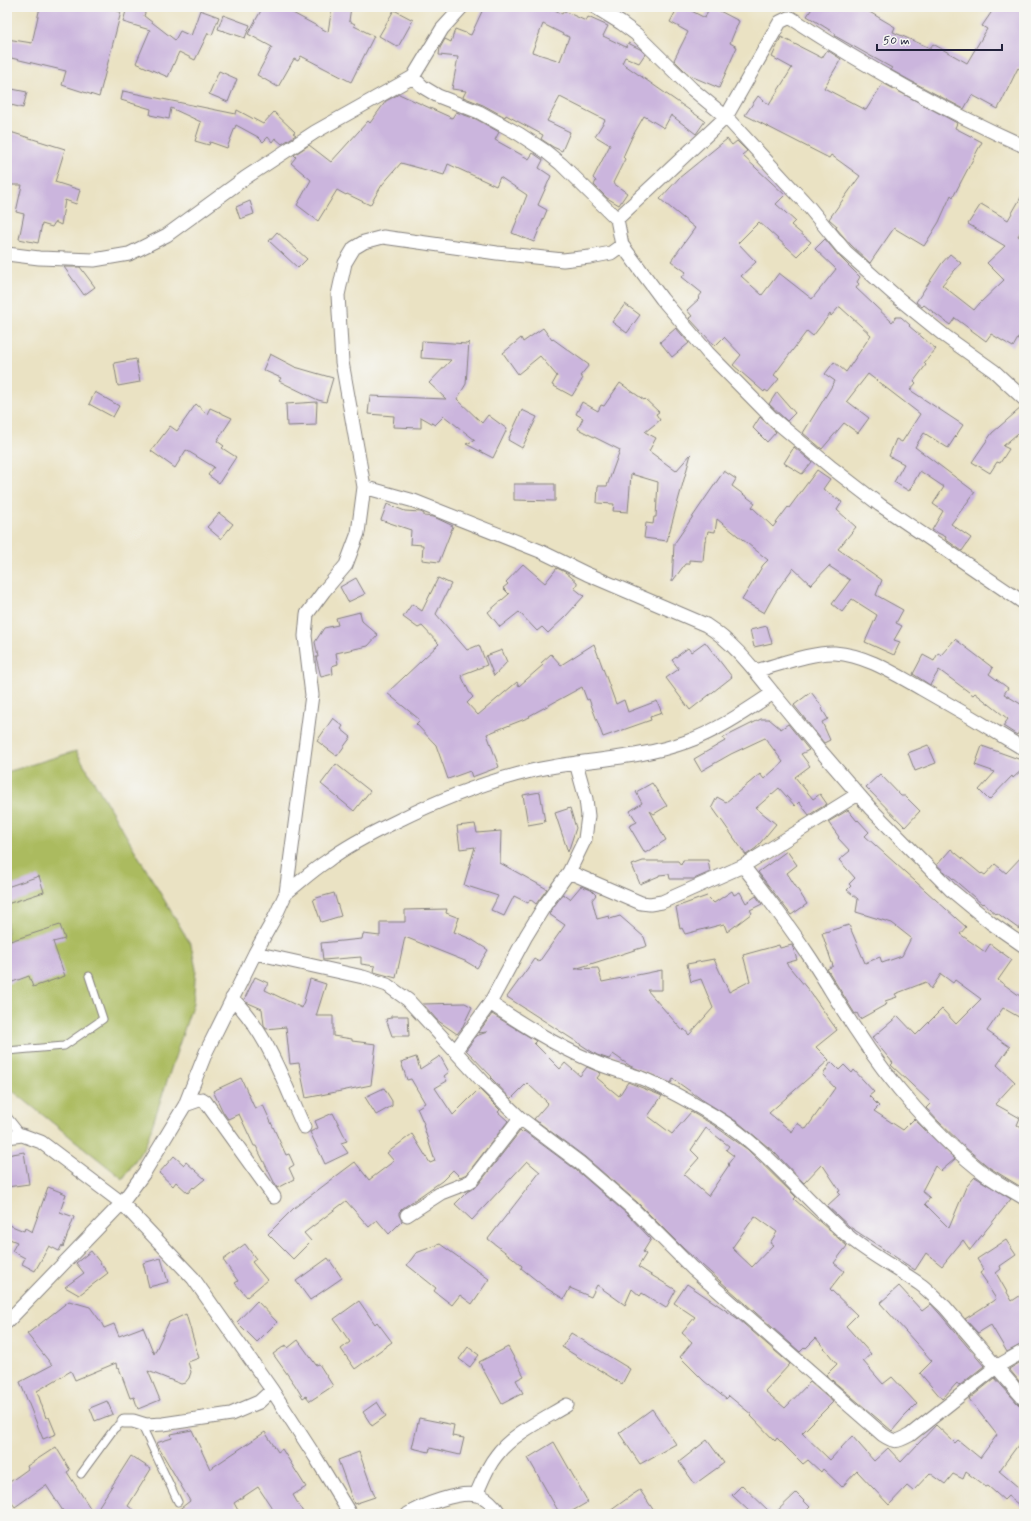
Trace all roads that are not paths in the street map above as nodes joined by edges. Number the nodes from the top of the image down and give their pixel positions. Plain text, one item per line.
1 (462, 7) edge
2 (595, 7) edge
3 (413, 76) junction
4 (726, 117) junction
5 (1024, 146) edge
6 (617, 219) junction
7 (622, 245) junction
8 (7, 254) edge
9 (1024, 399) edge
10 (364, 487) junction
11 (1024, 603) edge
12 (755, 671) junction
13 (773, 693) junction
14 (1024, 749) edge
15 (576, 763) junction
16 (858, 794) junction
17 (743, 866) junction
18 (569, 872) junction
19 (286, 893) junction
20 (1024, 946) edge
21 (254, 953) junction
22 (89, 976) dead end
23 (232, 998) junction
24 (490, 1003) junction
25 (456, 1050) junction
26 (7, 1051) edge
27 (185, 1105) junction
28 (7, 1116) edge
29 (520, 1118) junction
30 (304, 1128) dead end
31 (22, 1135) junction
32 (7, 1137) edge
33 (274, 1197) dead end
34 (1024, 1198) edge
35 (122, 1203) junction
36 (407, 1215) dead end
37 (7, 1322) edge
38 (1024, 1351) edge
39 (996, 1367) junction
40 (272, 1390) junction
41 (1024, 1400) edge
42 (567, 1405) dead end
43 (124, 1421) joint
44 (141, 1424) junction
45 (81, 1474) dead end
46 (476, 1495) junction
47 (178, 1502) dead end
48 (350, 1514) edge
49 (408, 1514) edge
50 (500, 1514) edge

1 - 3 street
2 - 4 street
3 - 6 street
3 - 8 street
4 - 5 street
4 - 6 street
4 - 9 street
6 - 7 street
7 - 10 street
7 - 11 street
10 - 12 street
10 - 19 street
12 - 13 street
12 - 14 street
13 - 15 street
13 - 16 street
15 - 18 street
15 - 19 street
16 - 17 street
16 - 20 street
17 - 18 street
17 - 34 street
18 - 24 street
19 - 21 street
21 - 23 street
21 - 25 street
22 - 26 lane
23 - 27 street
23 - 30 street
24 - 25 street
24 - 39 street
25 - 29 street
27 - 33 street
27 - 35 street
28 - 31 lane
29 - 36 street
29 - 39 street
31 - 32 street
31 - 35 street
35 - 37 street
35 - 40 street
38 - 39 street
39 - 41 street
40 - 44 street
40 - 48 street
42 - 46 street
43 - 44 street
43 - 45 lane
44 - 47 lane
46 - 49 street
46 - 50 street

